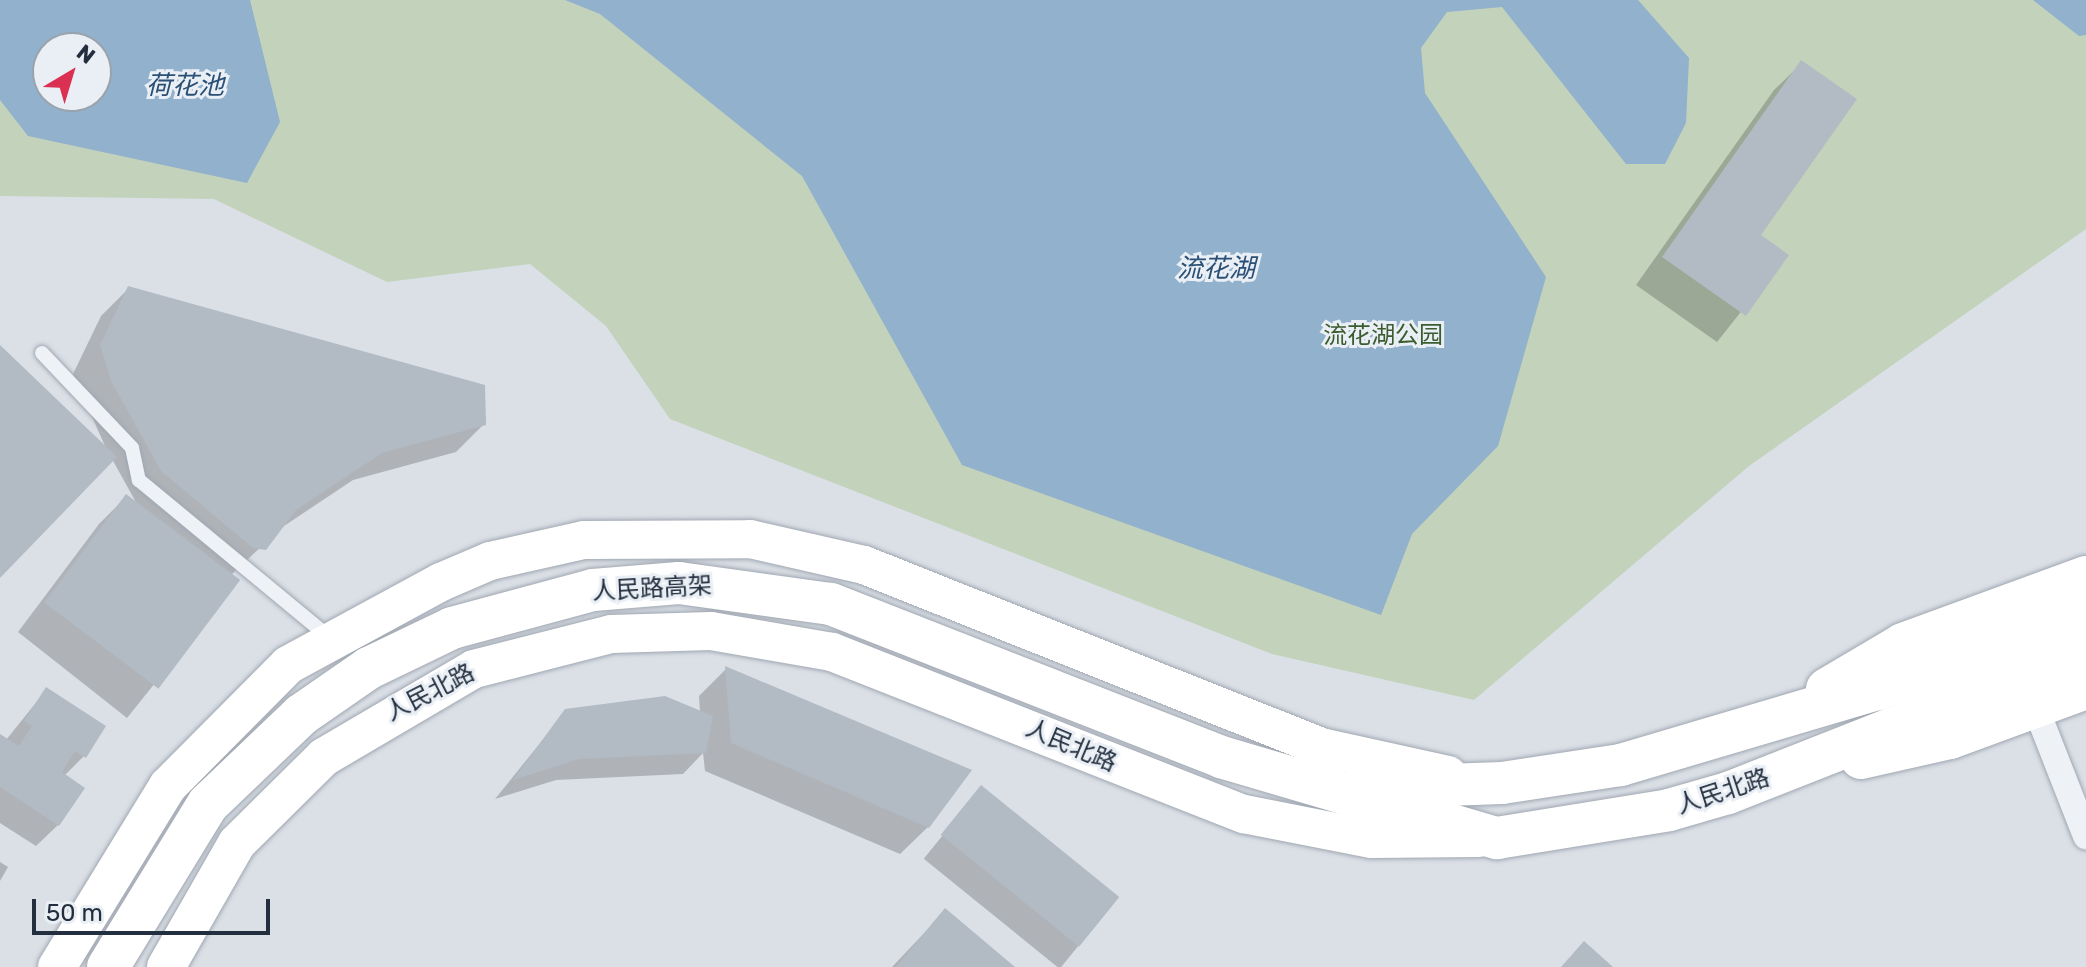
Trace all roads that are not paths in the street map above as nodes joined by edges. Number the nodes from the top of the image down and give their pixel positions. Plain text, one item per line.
1 (42, 353) dead end
2 (2086, 577) edge
3 (2086, 613) edge
4 (329, 637) junction
5 (2086, 652) edge
6 (2086, 688) edge
7 (2035, 706) junction
8 (1787, 716) junction
9 (1800, 767) junction
10 (1502, 783) junction
11 (1316, 789) junction
12 (2086, 836) edge
13 (1497, 838) junction
14 (57, 967) edge
15 (108, 967) edge
16 (166, 967) edge

1 - 4 lane
2 - 8 main road
3 - 8 main road
4 - 10 main road
4 - 14 main road
5 - 9 main road, 人民北路
6 - 7 main road
7 - 9 main road
7 - 12 street
8 - 10 main road
9 - 13 main road, 人民北路
10 - 11 main road
11 - 13 main road, 人民路高架
11 - 15 main road, 人民路高架
13 - 16 main road, 人民北路

